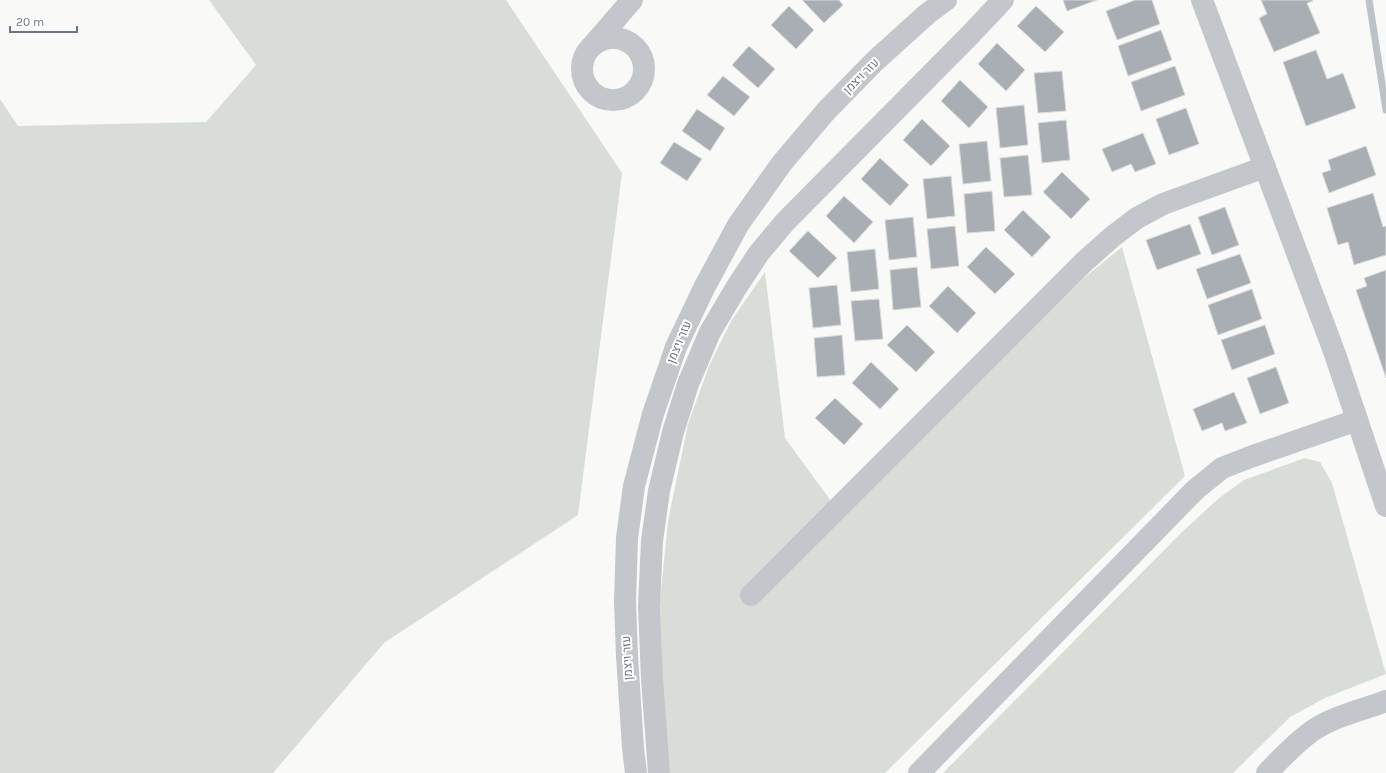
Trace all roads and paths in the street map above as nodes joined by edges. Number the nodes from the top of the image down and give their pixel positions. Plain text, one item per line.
1 (946, 0) edge
2 (1003, 0) edge
3 (1202, 0) edge
4 (631, 2) edge
5 (628, 43) junction
6 (594, 44) junction
7 (1265, 166) junction
8 (1357, 420) junction
9 (1386, 506) edge
10 (751, 595) dead end
11 (1386, 701) edge
12 (636, 773) edge
13 (659, 773) edge
14 (919, 773) edge
15 (1267, 773) edge

1 - 12 street, עזר ויצמן
2 - 13 street
3 - 7 street
4 - 5 street
4 - 6 street
5 - 6 street
5 - 6 street
7 - 8 street
7 - 10 street
8 - 9 street
8 - 14 street
11 - 15 street

